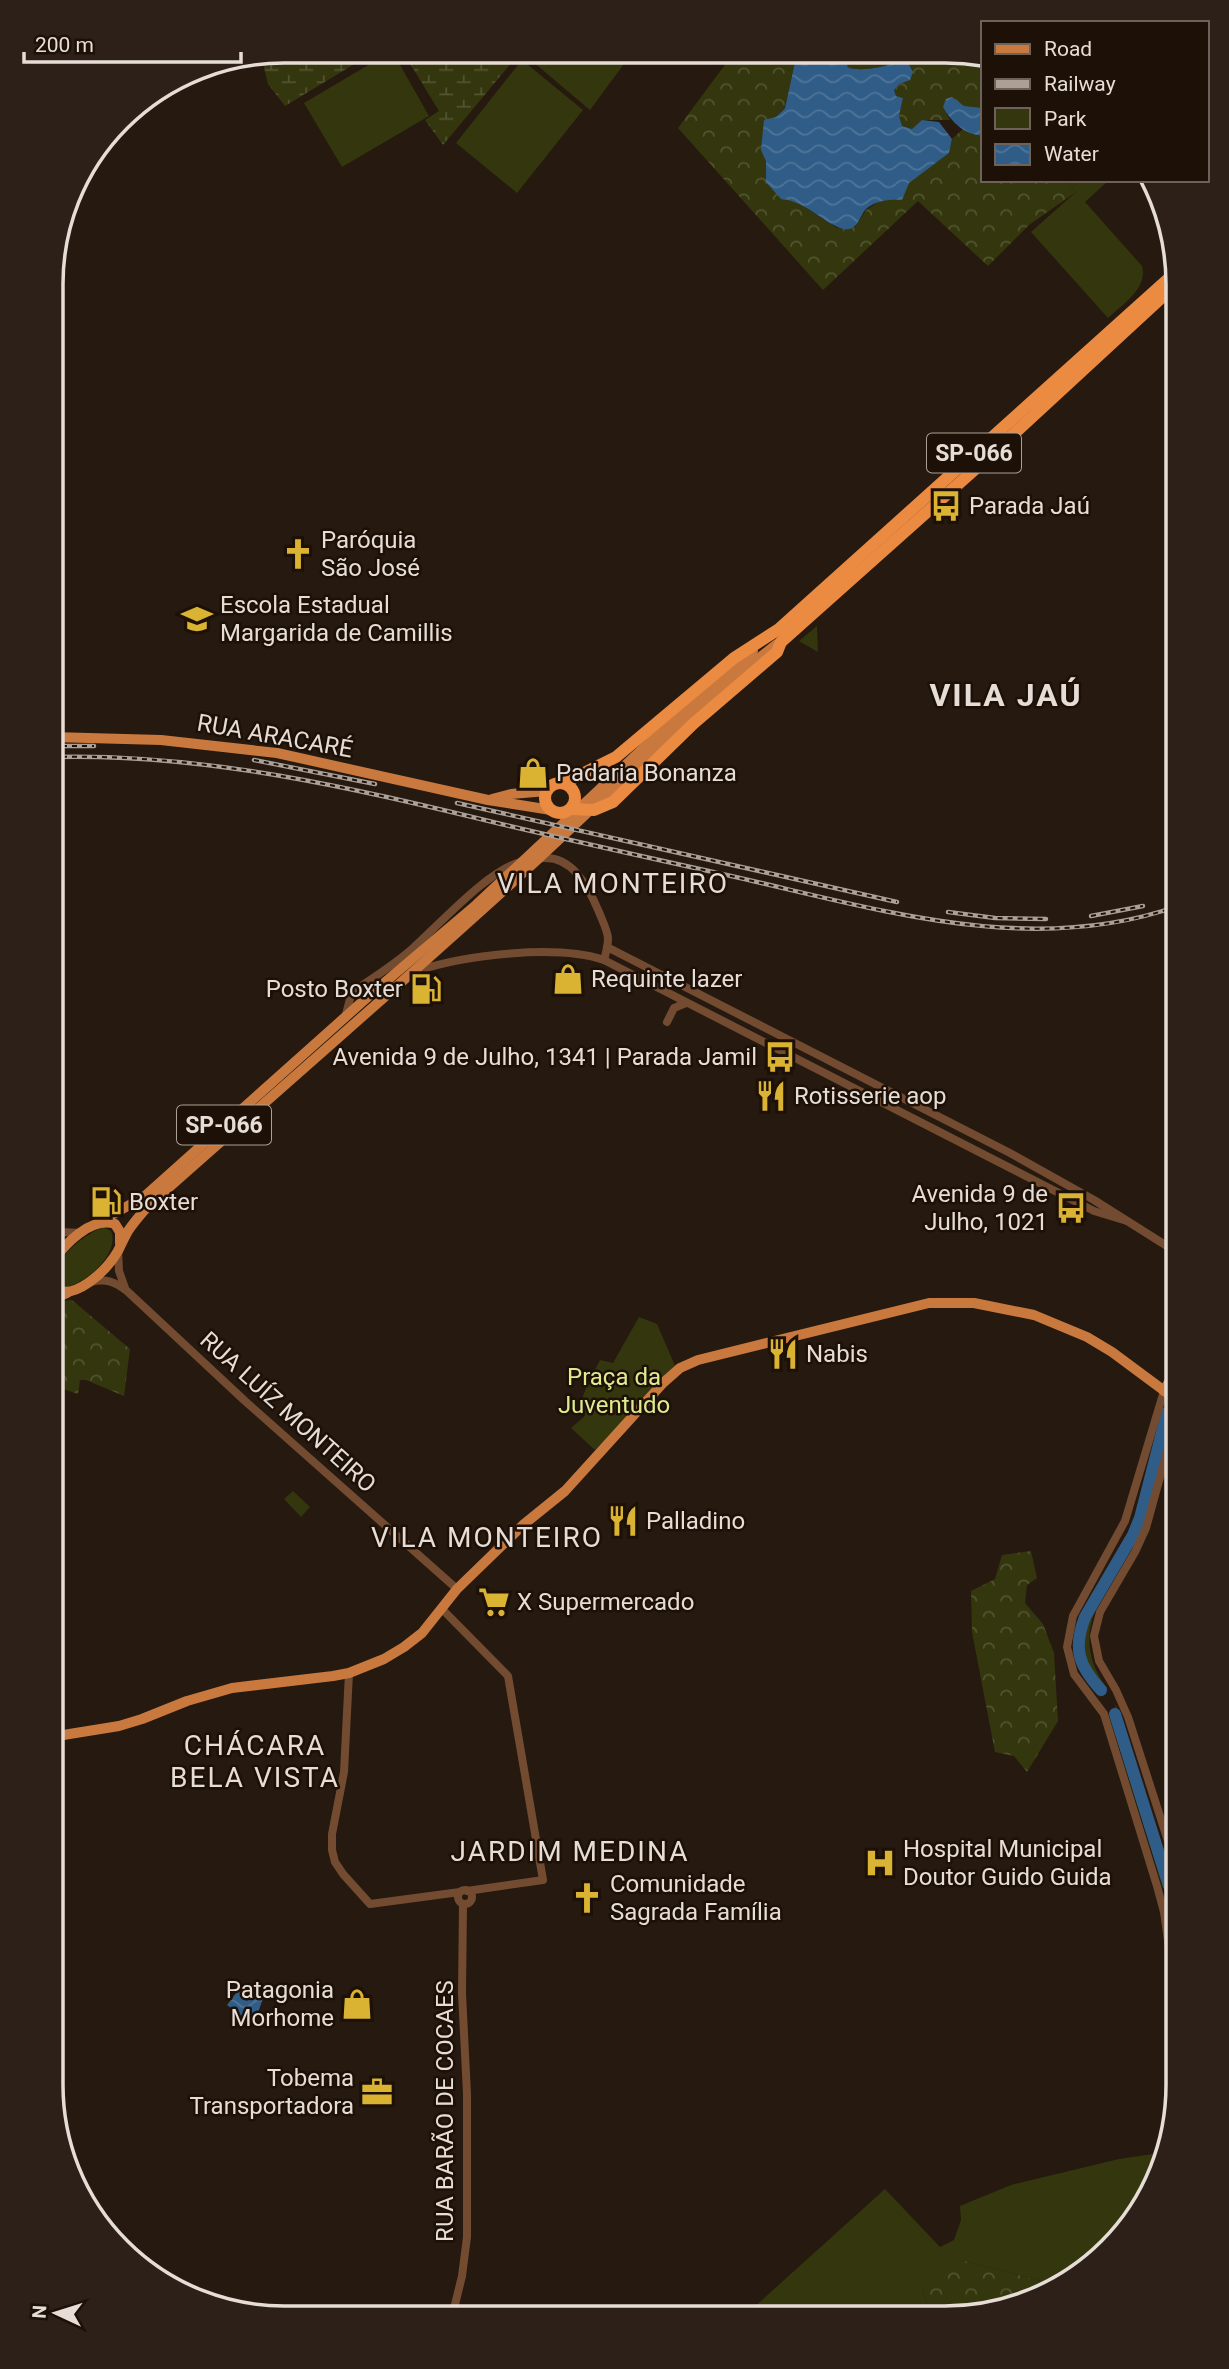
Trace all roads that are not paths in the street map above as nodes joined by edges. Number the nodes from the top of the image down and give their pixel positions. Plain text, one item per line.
1 (1166, 281) edge
2 (1166, 295) edge
3 (776, 638) junction
4 (63, 737) edge
5 (564, 783) junction
6 (547, 791) junction
7 (488, 800) junction
8 (571, 809) junction
9 (551, 810) junction
10 (607, 947) junction
11 (429, 951) junction
12 (604, 960) junction
13 (414, 971) junction
14 (686, 1003) junction
15 (345, 1018) junction
16 (667, 1022) dead end
17 (1127, 1221) junction
18 (98, 1223) junction
19 (63, 1232) edge
20 (81, 1233) junction
21 (1166, 1245) edge
22 (63, 1247) edge
23 (119, 1249) junction
24 (85, 1284) junction
25 (71, 1291) junction
26 (127, 1291) junction
27 (63, 1292) edge
28 (63, 1295) edge
29 (1166, 1387) edge
30 (1164, 1391) junction
31 (1166, 1456) edge
32 (457, 1589) junction
33 (442, 1609) junction
34 (349, 1673) junction
35 (63, 1735) edge
36 (1166, 1835) edge
37 (488, 1889) junction
38 (463, 1891) junction
39 (442, 1895) junction
40 (464, 1902) junction
41 (1166, 1926) edge
42 (455, 2306) edge

1 - 3 highway, SP-066
2 - 3 highway, SP-066
3 - 5 highway
3 - 8 highway
3 - 11 main road, SP-066
4 - 7 main road, RUA ARACARÉ
5 - 6 highway
5 - 8 highway
6 - 7 main road, RUA ARACARÉ
6 - 9 highway
7 - 9 main road, RUA ARACARÉ
8 - 9 highway
10 - 12 street
10 - 15 street
10 - 17 street
11 - 13 main road, SP-066
11 - 15 main road, SP-066
12 - 13 street
12 - 14 street
13 - 23 main road, SP-066
14 - 16 street
14 - 17 street
15 - 18 main road, SP-066
17 - 21 street
18 - 20 main road, SP-066
18 - 23 main road
19 - 20 street
20 - 22 main road, SP-066
23 - 24 main road, SP-066
23 - 26 street
24 - 25 main road, SP-066
24 - 26 street, RUA LUÍZ MONTEIRO
25 - 27 main road
25 - 28 main road, SP-066
26 - 32 street, RUA LUÍZ MONTEIRO
29 - 30 main road
30 - 32 main road
30 - 41 street
31 - 36 street
32 - 33 main road
33 - 34 main road
33 - 37 street
34 - 35 main road
34 - 39 street
37 - 38 street
37 - 40 street
38 - 39 street
38 - 40 street
39 - 40 street
40 - 42 street, RUA BARÃO DE COCAES

